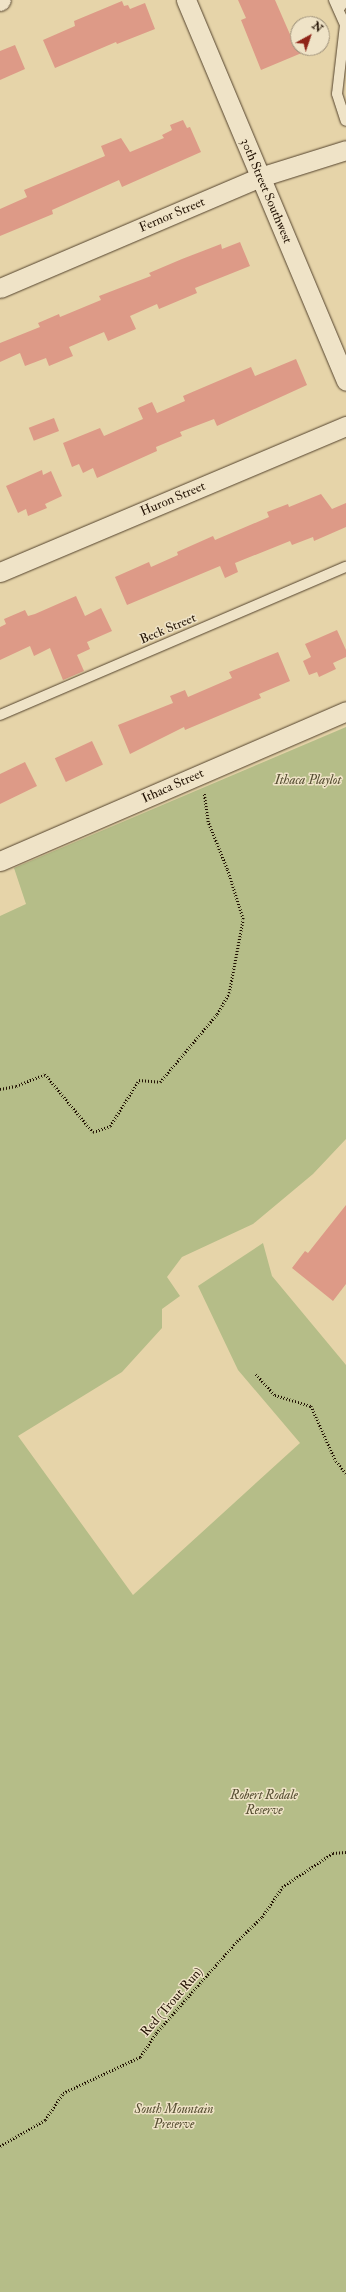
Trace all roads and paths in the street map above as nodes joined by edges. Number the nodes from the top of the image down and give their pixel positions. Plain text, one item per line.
1 (186, 0) edge
2 (345, 0) edge
3 (340, 5) edge
4 (346, 122) edge
5 (346, 150) edge
6 (260, 177) junction
7 (0, 288) edge
8 (346, 381) edge
9 (346, 426) edge
10 (346, 567) edge
11 (0, 572) edge
12 (346, 711) edge
13 (0, 715) edge
14 (199, 774) junction
15 (0, 861) edge
16 (0, 1089) edge
17 (256, 1374) dead end
18 (346, 1473) edge
19 (346, 1852) edge
20 (0, 2146) edge

1 - 6 street, 30th Street Southwest
2 - 3 lane
3 - 4 lane
5 - 6 street, Fernor Street
6 - 7 street, Fernor Street
6 - 8 street, 30th Street Southwest
9 - 11 street, Huron Street
10 - 13 lane, Beck Street
12 - 14 street, Ithaca Street
14 - 15 street, Ithaca Street
14 - 16 path
17 - 18 path
19 - 20 path, Red (Trout Run)

